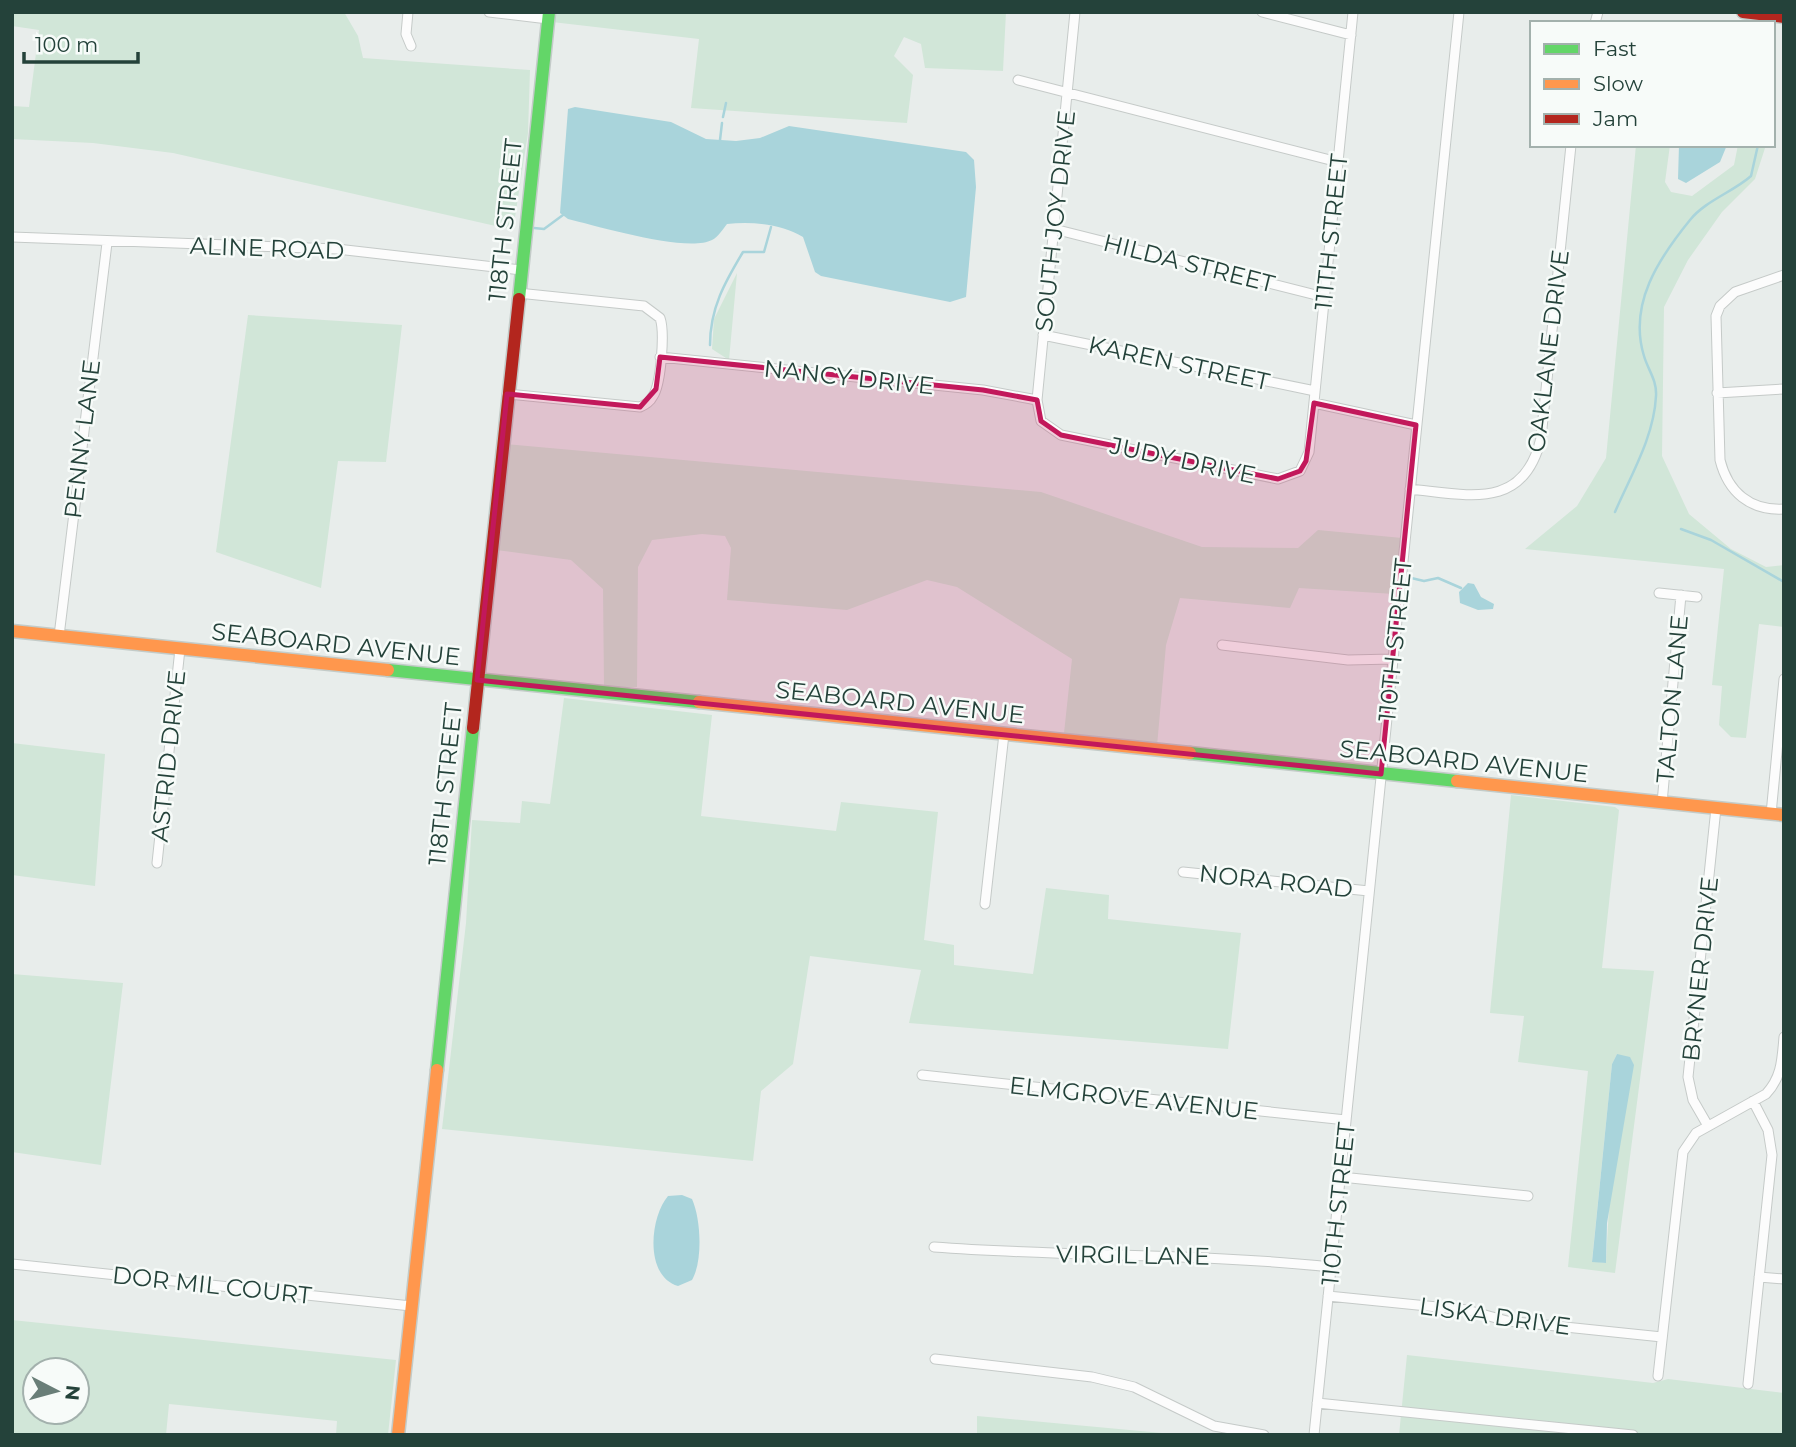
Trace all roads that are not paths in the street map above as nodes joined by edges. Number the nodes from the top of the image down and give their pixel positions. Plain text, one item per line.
1 (408, 12) edge
2 (489, 12) edge
3 (1075, 12) edge
4 (1262, 12) edge
5 (1353, 12) edge
6 (1459, 12) edge
7 (1743, 12) edge
8 (549, 16) edge
9 (1784, 17) edge
10 (1351, 35) junction
11 (411, 46) dead end
12 (1017, 80) dead end
13 (1068, 94) junction
14 (1571, 147) edge
15 (1338, 162) junction
16 (1054, 229) junction
17 (12, 237) edge
18 (107, 243) junction
19 (521, 270) junction
20 (1783, 276) edge
21 (518, 293) junction
22 (1324, 297) junction
23 (1043, 335) junction
24 (660, 357) junction
25 (1784, 389) edge
26 (1315, 391) junction
27 (1717, 393) junction
28 (507, 394) junction
29 (1037, 400) junction
30 (1314, 403) junction
31 (1416, 425) junction
32 (1046, 426) joint
33 (1309, 452) joint
34 (1410, 489) junction
35 (1784, 509) edge
36 (1659, 593) dead end
37 (1681, 595) junction
38 (1698, 597) dead end
39 (12, 631) edge
40 (59, 636) junction
41 (1222, 645) dead end
42 (180, 649) junction
43 (1393, 659) junction
44 (1784, 679) edge
45 (477, 680) junction
46 (1004, 734) junction
47 (1381, 774) junction
48 (1662, 803) junction
49 (1716, 808) junction
50 (1777, 815) edge
51 (157, 863) dead end
52 (1183, 872) dead end
53 (1369, 891) junction
54 (985, 904) dead end
55 (1784, 1037) edge
56 (922, 1075) dead end
57 (1753, 1101) junction
58 (1346, 1120) junction
59 (1708, 1126) junction
60 (1340, 1177) junction
61 (1528, 1196) dead end
62 (934, 1247) dead end
63 (12, 1264) edge
64 (1331, 1267) junction
65 (1759, 1277) junction
66 (1784, 1279) edge
67 (1328, 1296) junction
68 (411, 1306) junction
69 (1662, 1337) junction
70 (935, 1359) dead end
71 (1658, 1376) dead end
72 (1748, 1384) dead end
73 (1317, 1403) junction
74 (398, 1435) edge
75 (1264, 1435) edge
76 (1314, 1435) edge
77 (1633, 1435) edge

1 - 11 street
2 - 8 street
3 - 13 street, SOUTH JOY DRIVE
4 - 10 street
5 - 10 street, 111TH STREET
6 - 31 street, 110TH STREET
7 - 9 street
8 - 19 street, 118TH STREET
10 - 15 street, 111TH STREET
12 - 13 street
13 - 15 street
13 - 16 street, SOUTH JOY DRIVE
14 - 34 street, OAKLANE DRIVE
15 - 22 street, 111TH STREET
16 - 22 street, HILDA STREET
16 - 23 street, SOUTH JOY DRIVE
17 - 18 street, ALINE ROAD
18 - 19 street, ALINE ROAD
18 - 40 street, PENNY LANE
19 - 21 street, 118TH STREET
20 - 27 street
21 - 24 street
21 - 28 street, 118TH STREET
22 - 26 street, 111TH STREET
23 - 26 street, KAREN STREET
23 - 29 street, SOUTH JOY DRIVE
24 - 28 street
24 - 29 street, NANCY DRIVE
25 - 27 street
26 - 30 street, 111TH STREET
27 - 35 street
28 - 45 street, 118TH STREET
29 - 32 street, SOUTH JOY DRIVE
30 - 31 street
30 - 33 street, 111TH STREET
31 - 34 street, 110TH STREET
32 - 33 street, JUDY DRIVE
34 - 43 street, 110TH STREET
36 - 37 street
37 - 38 street
37 - 48 street, TALTON LANE
39 - 40 street, SEABOARD AVENUE
40 - 42 street, SEABOARD AVENUE
41 - 43 street
42 - 45 street, SEABOARD AVENUE
42 - 51 street, ASTRID DRIVE
43 - 47 street, 110TH STREET
44 - 50 street
45 - 46 street, SEABOARD AVENUE
45 - 68 street, 118TH STREET
46 - 47 street, SEABOARD AVENUE
46 - 54 street
47 - 48 street, SEABOARD AVENUE
47 - 53 street, 110TH STREET
48 - 49 street, SEABOARD AVENUE
49 - 50 street, SEABOARD AVENUE
49 - 59 street, BRYNER DRIVE
52 - 53 street, NORA ROAD
53 - 58 street, 110TH STREET
55 - 57 street
56 - 58 street, ELMGROVE AVENUE
57 - 59 street
57 - 65 street
58 - 60 street, 110TH STREET
59 - 69 street
60 - 61 street
60 - 64 street, 110TH STREET
62 - 64 street, VIRGIL LANE
63 - 68 street, DOR MIL COURT
64 - 67 street, 110TH STREET
65 - 66 street
65 - 72 street
67 - 69 street, LISKA DRIVE
67 - 73 street, 110TH STREET
68 - 74 street, 118TH STREET
69 - 71 street
70 - 75 street
73 - 76 street, 110TH STREET
73 - 77 street

